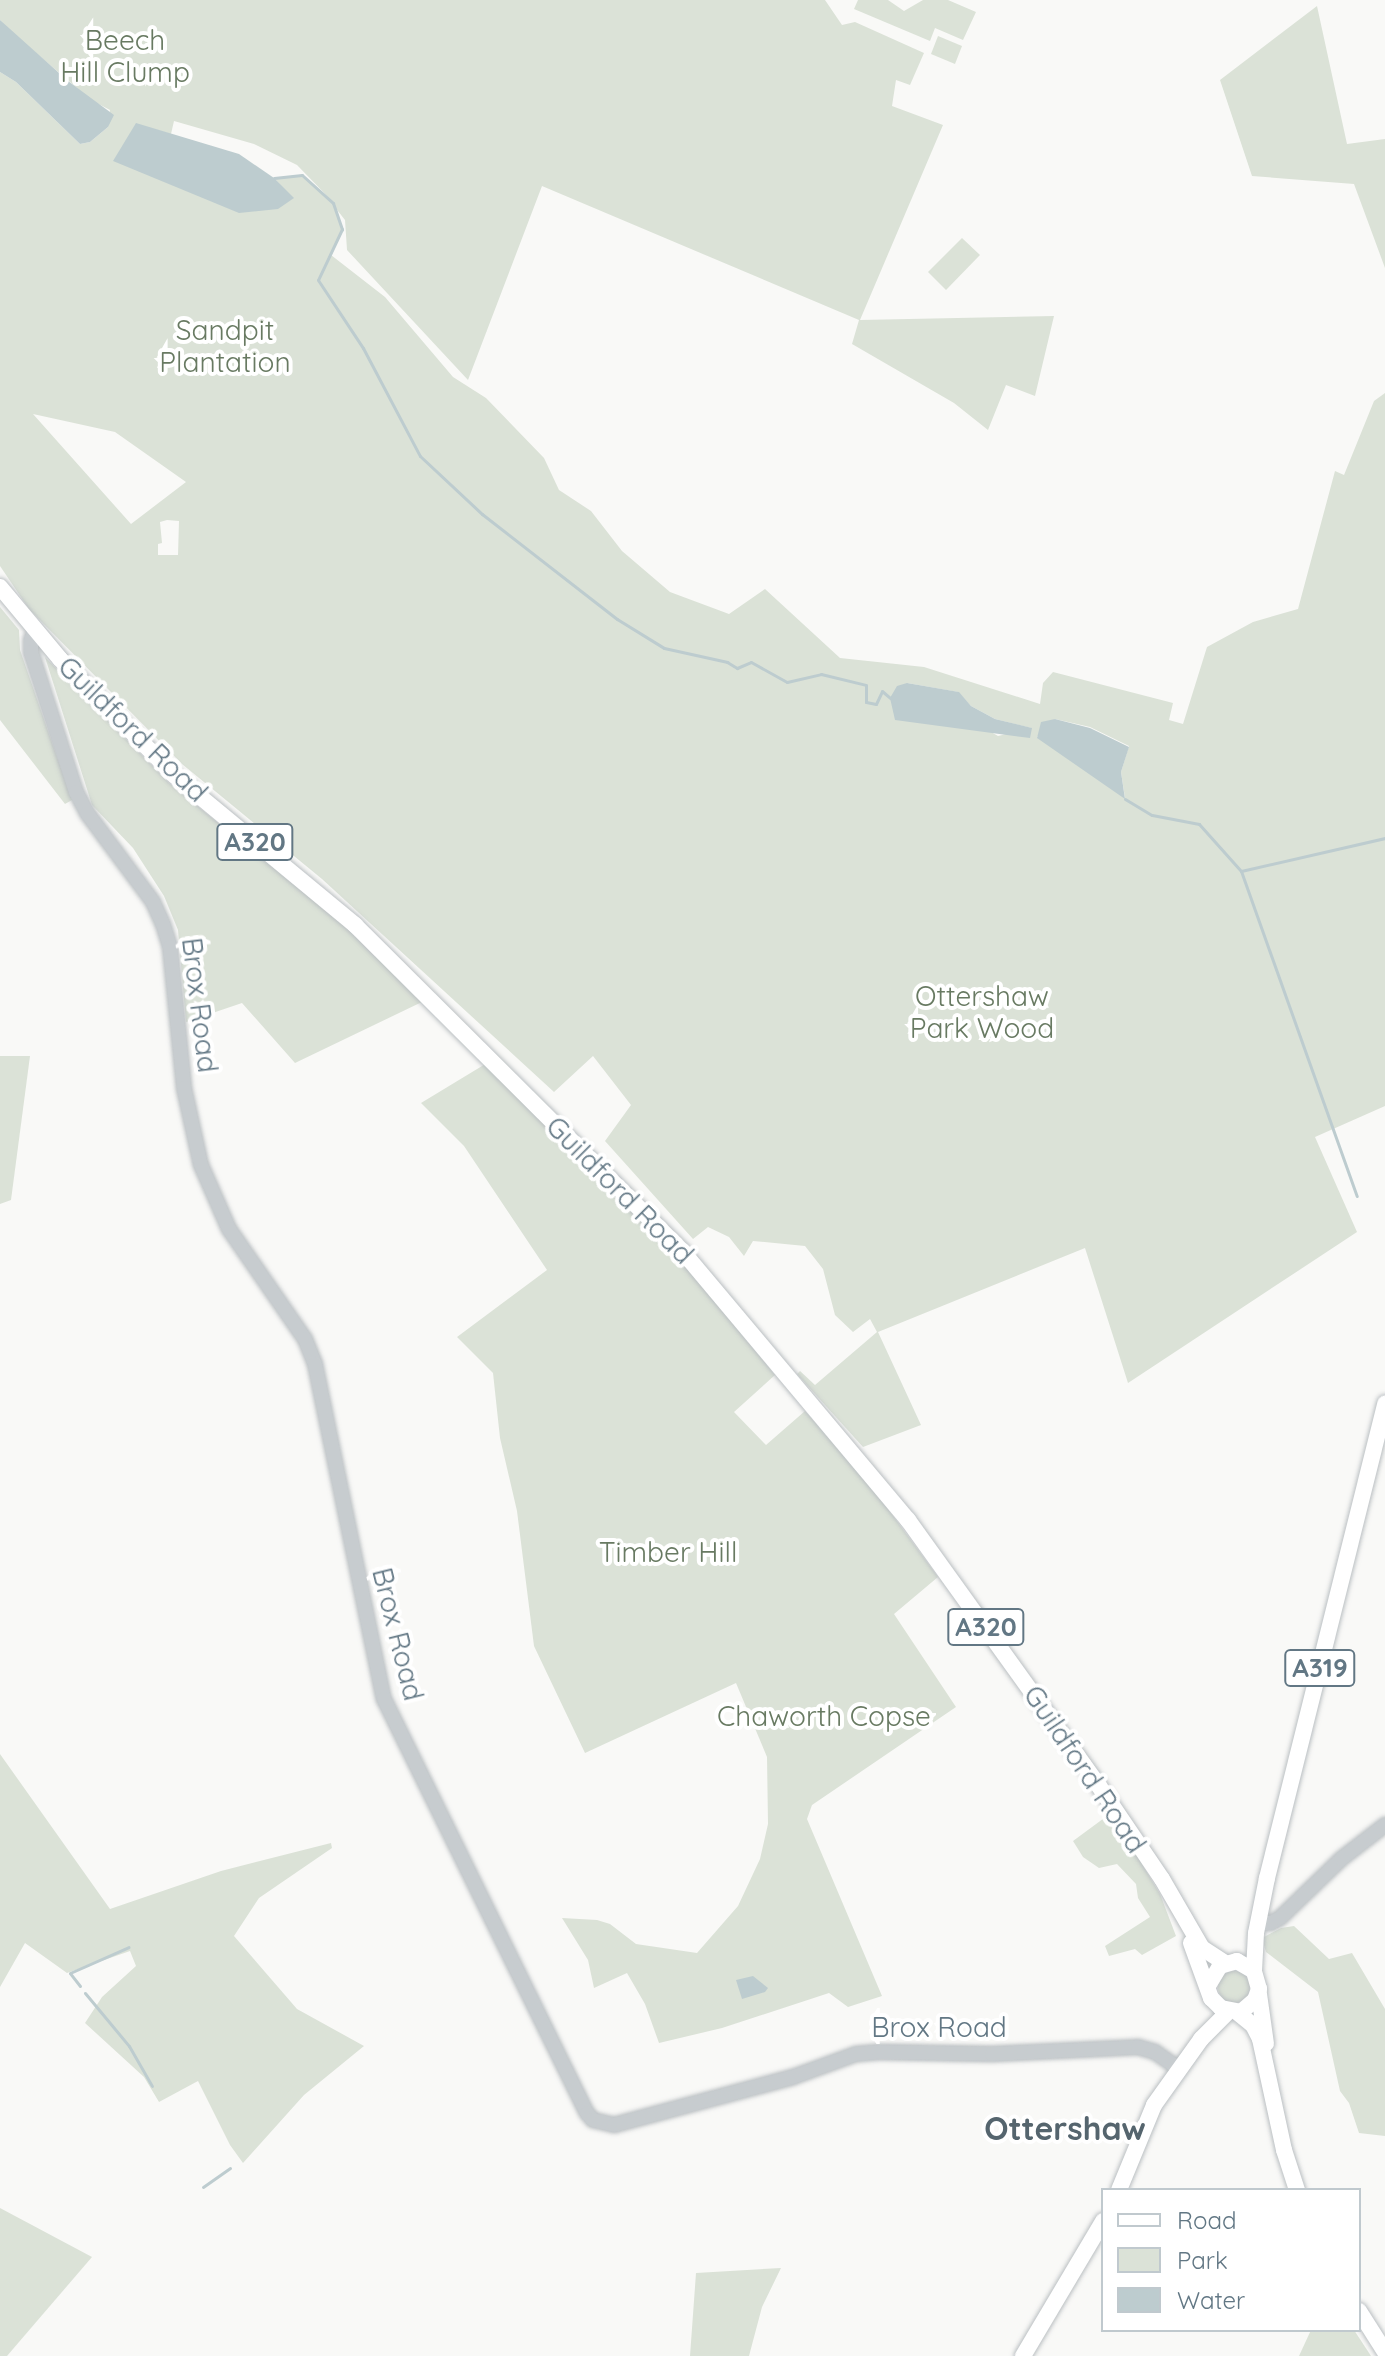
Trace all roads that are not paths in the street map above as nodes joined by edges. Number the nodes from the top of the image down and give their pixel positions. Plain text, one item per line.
1 (0, 587) edge
2 (35, 631) junction
3 (1385, 1403) edge
4 (1385, 1825) edge
5 (1155, 1870) junction
6 (1257, 1928) junction
7 (1231, 1962) junction
8 (1254, 1971) junction
9 (1209, 1984) junction
10 (1259, 1994) junction
11 (1213, 2001) junction
12 (1233, 2013) junction
13 (1175, 2066) junction
14 (1276, 2113) junction
15 (1120, 2188) edge
16 (1296, 2188) edge
17 (1101, 2224) edge
18 (1361, 2314) edge
19 (1385, 2352) edge
20 (1023, 2356) edge

1 - 2 main road, Guildford Road / A320
2 - 5 main road, Guildford Road / A320
2 - 13 street, Brox Road
3 - 6 main road, A319
4 - 6 street
5 - 7 main road, Guildford Road / A320
5 - 9 main road, Guildford Road / A320
6 - 7 main road, A319
6 - 8 main road, A319
7 - 8 main road
7 - 9 main road
8 - 10 main road
9 - 11 main road
10 - 12 main road
10 - 14 main road
11 - 12 main road
11 - 13 main road
12 - 13 main road
12 - 14 main road
13 - 15 main road
14 - 16 main road
17 - 20 main road
18 - 19 main road

